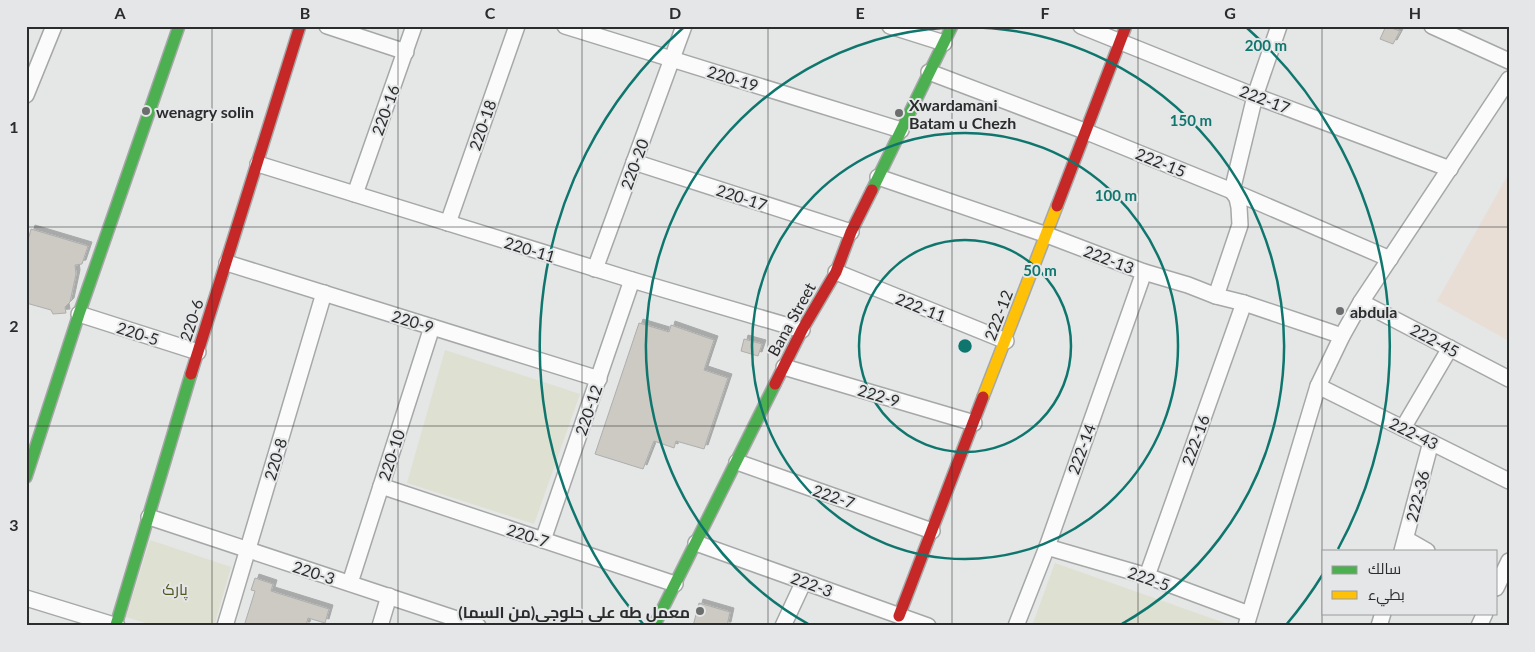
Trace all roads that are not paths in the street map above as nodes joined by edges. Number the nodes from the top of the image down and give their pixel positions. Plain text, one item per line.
1 (54, 26) edge
2 (179, 26) edge
3 (300, 26) edge
4 (328, 26) edge
5 (414, 26) edge
6 (517, 26) edge
7 (565, 26) edge
8 (684, 26) edge
9 (890, 26) edge
10 (952, 26) edge
11 (1081, 26) edge
12 (1126, 26) edge
13 (1279, 26) edge
14 (1432, 26) edge
15 (944, 43) junction
16 (1121, 43) junction
17 (406, 52) junction
18 (671, 59) junction
19 (1509, 61) edge
20 (929, 72) junction
21 (1509, 79) edge
22 (26, 95) edge
23 (1255, 96) junction
24 (901, 130) junction
25 (1087, 132) junction
26 (634, 162) junction
27 (258, 164) junction
28 (1450, 169) junction
29 (878, 177) junction
30 (1232, 191) junction
31 (355, 194) junction
32 (448, 223) junction
33 (851, 232) junction
34 (1047, 235) junction
35 (1390, 259) junction
36 (227, 263) junction
37 (595, 269) junction
38 (836, 272) junction
39 (1144, 272) junction
40 (632, 280) junction
41 (324, 293) junction
42 (1216, 296) junction
43 (1361, 302) junction
44 (1244, 303) junction
45 (79, 314) junction
46 (432, 327) junction
47 (802, 330) junction
48 (1342, 336) junction
49 (1006, 341) junction
50 (1450, 348) junction
51 (198, 352) junction
52 (784, 367) junction
53 (599, 379) junction
54 (1509, 379) edge
55 (1318, 386) junction
56 (974, 423) junction
57 (1403, 428) junction
58 (1431, 442) junction
59 (737, 462) junction
60 (26, 477) edge
61 (1509, 481) edge
62 (381, 486) junction
63 (149, 517) junction
64 (932, 531) junction
65 (543, 540) junction
66 (696, 542) junction
67 (1404, 545) edge
68 (1047, 547) junction
69 (248, 550) junction
70 (1423, 550) edge
71 (1509, 561) edge
72 (1146, 576) junction
73 (804, 581) junction
74 (350, 583) junction
75 (675, 584) junction
76 (1498, 584) edge
77 (389, 596) junction
78 (26, 598) edge
79 (1383, 614) edge
80 (1485, 614) edge
81 (900, 616) junction
82 (1247, 620) edge
83 (922, 625) edge
84 (116, 626) edge
85 (225, 626) edge
86 (380, 626) edge
87 (478, 626) edge
88 (654, 626) edge
89 (783, 626) edge
90 (1016, 626) edge
91 (1379, 626) edge
92 (1479, 626) edge

1 - 22 street
2 - 45 street
3 - 27 street, 220-6
4 - 17 street
5 - 17 street, 220-16
6 - 32 street, 220-18
7 - 18 street, 220-19
8 - 18 street, 220-20
9 - 15 street
10 - 15 street, Bana Street
11 - 16 street, 222-17
12 - 16 street, 222-12
13 - 23 street
14 - 19 street
15 - 20 street, Bana Street
16 - 23 street, 222-17
16 - 25 street, 222-12
17 - 31 street, 220-16
18 - 24 street, 220-19
18 - 26 street, 220-20
20 - 24 street, Bana Street
20 - 25 street, 222-15
21 - 28 street
23 - 28 street, 222-17
23 - 30 street
24 - 29 street, Bana Street
25 - 30 street, 222-15
25 - 34 street, 222-12
26 - 33 street, 220-17
26 - 37 street, 220-20
27 - 31 street, 220-11
27 - 36 street, 220-6
28 - 35 street
29 - 33 street, Bana Street
29 - 34 street, 222-13
30 - 35 street, 222-15
30 - 42 street
31 - 32 street, 220-11
32 - 37 street, 220-11
33 - 38 street, Bana Street
34 - 39 street, 222-13
34 - 49 street, 222-12
35 - 43 street
36 - 41 street, 220-9
36 - 51 street, 220-6
37 - 40 street, 220-11
38 - 47 street, Bana Street
38 - 49 street, 222-11
39 - 42 street, 222-13
39 - 68 street, 222-14
40 - 47 street, 220-11
40 - 53 street, 220-12
41 - 46 street, 220-9
41 - 69 street, 220-8
42 - 44 street, 222-13
43 - 48 street
43 - 50 street, 222-45
44 - 48 street, 222-13
44 - 72 street, 222-16
45 - 51 street, 220-5
45 - 60 street
46 - 53 street, 220-9
46 - 62 street, 220-10
47 - 52 street, Bana Street
48 - 55 street
49 - 56 street, 222-12
50 - 54 street, 222-45
50 - 57 street
51 - 63 street, 220-6
52 - 56 street, 222-9
52 - 59 street, Bana Street
53 - 65 street, 220-12
55 - 57 street, 222-43
55 - 82 street
56 - 64 street, 222-12
57 - 58 street, 222-43
58 - 61 street, 222-43
58 - 67 street, 222-36
59 - 64 street, 222-7
59 - 66 street, Bana Street
62 - 65 street, 220-7
62 - 74 street, 220-10
63 - 69 street, 220-3
63 - 84 street, 220-6
64 - 81 street, 222-12
65 - 75 street, 220-7
66 - 73 street, 222-3
66 - 75 street, Bana Street
67 - 70 street
68 - 72 street, 222-5
68 - 90 street, 222-14
69 - 74 street, 220-3
69 - 85 street, 220-8
71 - 76 street
72 - 82 street, 222-5
73 - 81 street, 222-3
73 - 89 street
74 - 77 street, 220-3
75 - 88 street, Bana Street
77 - 86 street
77 - 87 street, 220-3
78 - 84 street
79 - 91 street
80 - 92 street
81 - 83 street, 222-3

